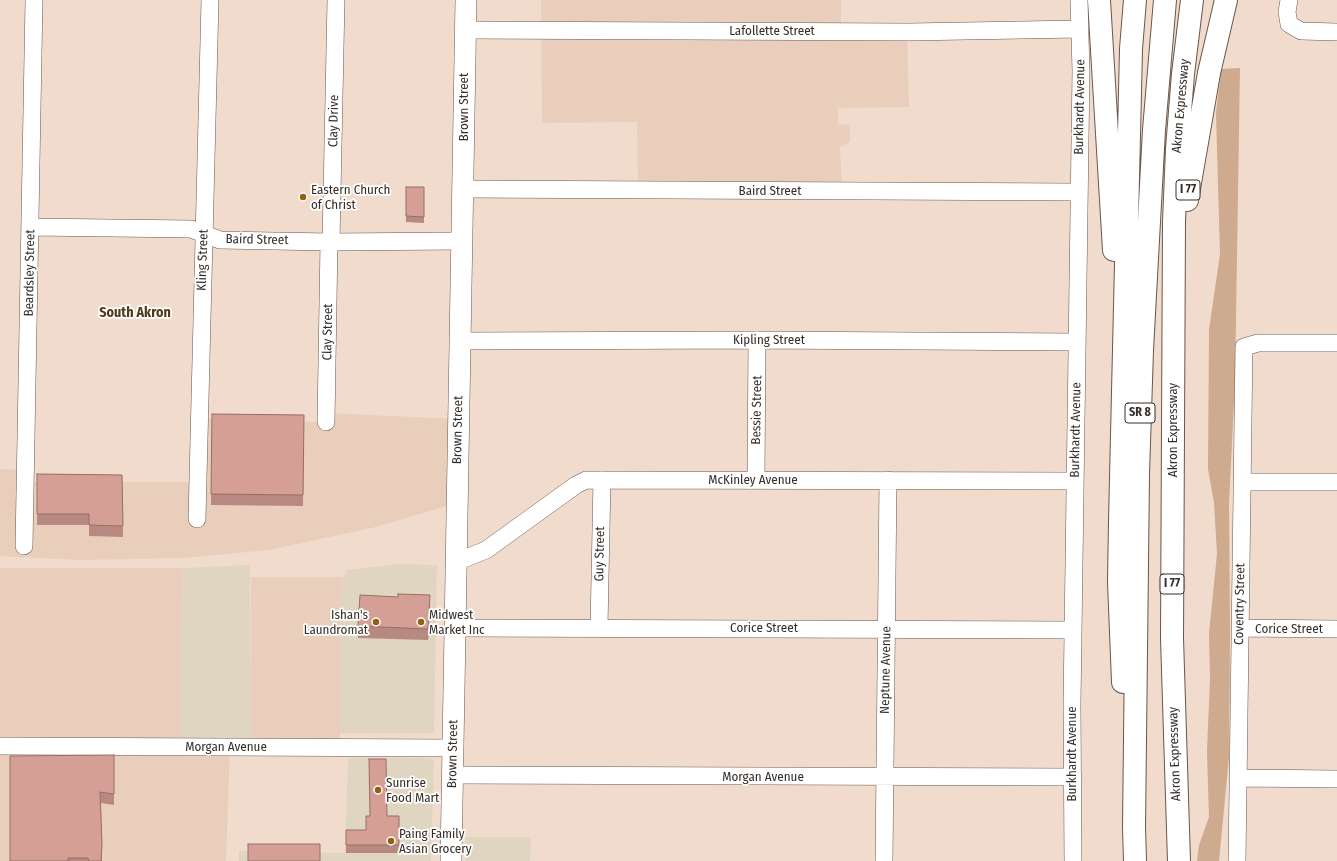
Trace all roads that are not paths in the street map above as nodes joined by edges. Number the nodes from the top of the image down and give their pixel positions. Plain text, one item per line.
1 (34, 0) edge
2 (210, 0) edge
3 (336, 0) edge
4 (466, 0) edge
5 (1079, 0) edge
6 (1099, 0) edge
7 (1135, 0) edge
8 (1165, 0) edge
9 (1192, 0) edge
10 (1226, 0) edge
11 (1230, 0) edge
12 (1289, 0) edge
13 (1079, 29) junction
14 (465, 30) junction
15 (1337, 32) edge
16 (1209, 73) junction
17 (462, 190) junction
18 (1078, 192) junction
19 (31, 227) junction
20 (204, 234) junction
21 (461, 241) junction
22 (330, 242) junction
23 (1173, 308) junction
24 (1125, 319) junction
25 (757, 340) junction
26 (460, 341) junction
27 (1077, 342) junction
28 (1337, 343) edge
29 (326, 422) dead end
30 (756, 479) junction
31 (602, 480) junction
32 (888, 480) junction
33 (1074, 481) junction
34 (1242, 482) junction
35 (1337, 482) edge
36 (197, 519) dead end
37 (24, 546) dead end
38 (456, 562) junction
39 (600, 627) junction
40 (455, 628) junction
41 (1241, 628) junction
42 (886, 629) junction
43 (1337, 629) edge
44 (1073, 630) junction
45 (0, 746) edge
46 (452, 748) junction
47 (1073, 774) junction
48 (453, 776) junction
49 (884, 777) junction
50 (1240, 778) junction
51 (1337, 779) edge
52 (1134, 827) junction
53 (451, 861) edge
54 (884, 861) edge
55 (1073, 861) edge
56 (1135, 861) edge
57 (1179, 861) edge
58 (1237, 861) edge

1 - 19 street, Beardsley Street
2 - 20 street, Kling Street
3 - 22 street, Clay Drive
4 - 14 main road, Brown Street
5 - 13 street, Burkhardt Avenue
6 - 24 highway
7 - 24 highway
8 - 52 highway, Akron Expressway / SR 8
9 - 23 highway, Akron Expressway
10 - 16 highway, I 77
11 - 16 highway
12 - 15 street
13 - 14 street, Lafollette Street
13 - 18 street, Burkhardt Avenue
14 - 17 main road, Brown Street
16 - 23 highway, I 77
17 - 18 street, Baird Street
17 - 21 main road, Brown Street
18 - 27 street, Burkhardt Avenue
19 - 20 street, Baird Street
19 - 37 street, Beardsley Street
20 - 22 street, Baird Street
20 - 36 street, Kling Street
21 - 22 street, Baird Street
21 - 26 main road, Brown Street
22 - 29 street, Clay Street
23 - 57 highway, Akron Expressway / I 77
24 - 52 highway
25 - 26 street, Kipling Street
25 - 27 street, Kipling Street
25 - 30 street, Bessie Street
26 - 38 main road, Brown Street
27 - 33 street, Burkhardt Avenue
28 - 34 street, Coventry Street
30 - 31 street, McKinley Avenue
30 - 32 street, McKinley Avenue
31 - 38 street, McKinley Avenue
31 - 39 street, Guy Street
32 - 33 street, McKinley Avenue
32 - 42 street, Neptune Avenue
33 - 44 street, Burkhardt Avenue
34 - 35 street
34 - 41 street, Coventry Street
38 - 40 main road, Brown Street
39 - 40 street, Corice Street
39 - 42 street, Corice Street
40 - 46 main road, Brown Street
41 - 43 street, Corice Street
41 - 50 street, Coventry Street
42 - 44 street, Corice Street
42 - 49 street, Neptune Avenue
44 - 47 street, Burkhardt Avenue
45 - 46 street, Morgan Avenue
46 - 48 main road, Brown Street
47 - 49 street, Morgan Avenue
47 - 55 street, Burkhardt Avenue
48 - 49 street, Morgan Avenue
48 - 53 main road, Brown Street
49 - 54 street, Neptune Avenue
50 - 51 street
50 - 58 street, Coventry Street
52 - 56 highway, Akron Expressway

